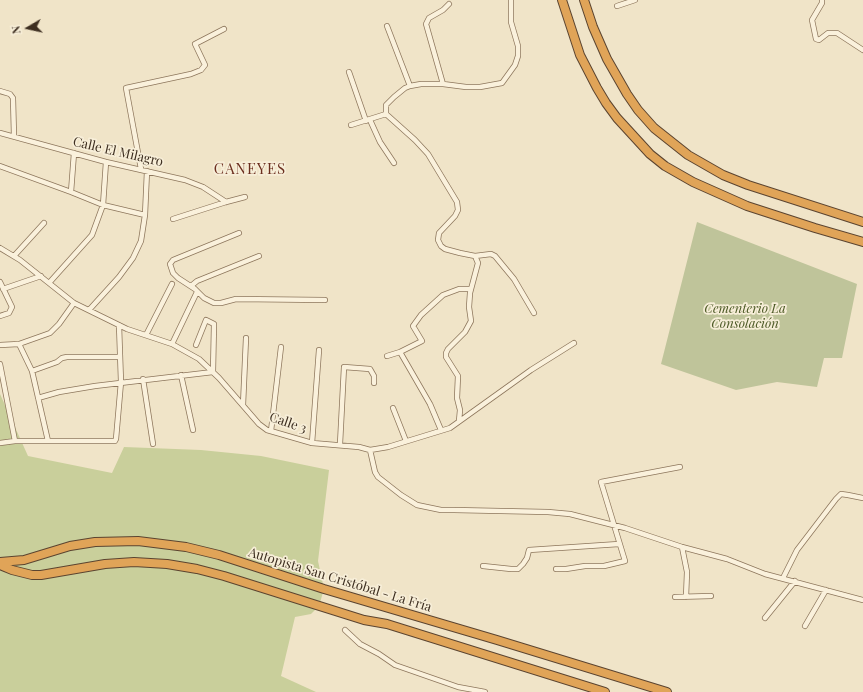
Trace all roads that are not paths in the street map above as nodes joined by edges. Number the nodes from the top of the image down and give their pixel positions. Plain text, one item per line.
1 (511, 0) edge
2 (562, 0) edge
3 (584, 0) edge
4 (635, 0) edge
5 (822, 0) edge
6 (449, 4) dead end
7 (617, 6) dead end
8 (387, 26) dead end
9 (224, 29) dead end
10 (863, 50) edge
11 (349, 72) dead end
12 (443, 84) junction
13 (410, 86) junction
14 (0, 91) edge
15 (386, 114) junction
16 (368, 120) junction
17 (352, 125) dead end
18 (0, 133) edge
19 (14, 136) junction
20 (74, 153) junction
21 (106, 162) junction
22 (394, 163) dead end
23 (0, 166) edge
24 (141, 169) junction
25 (147, 171) junction
26 (71, 192) junction
27 (245, 197) dead end
28 (226, 202) junction
29 (103, 205) junction
30 (146, 215) junction
31 (173, 220) dead end
32 (863, 222) edge
33 (44, 224) dead end
34 (239, 233) dead end
35 (863, 242) edge
36 (0, 248) edge
37 (14, 256) junction
38 (259, 256) dead end
39 (475, 256) junction
40 (41, 276) junction
41 (0, 282) edge
42 (49, 283) junction
43 (172, 284) dead end
44 (191, 286) junction
45 (3, 289) junction
46 (471, 289) junction
47 (197, 292) junction
48 (325, 300) dead end
49 (74, 303) junction
50 (89, 310) junction
51 (534, 313) dead end
52 (0, 316) edge
53 (118, 325) junction
54 (146, 335) junction
55 (246, 338) dead end
56 (574, 343) dead end
57 (19, 344) junction
58 (172, 344) junction
59 (196, 345) dead end
60 (0, 346) edge
61 (280, 346) dead end
62 (318, 350) dead end
63 (400, 352) junction
64 (387, 356) dead end
65 (120, 357) junction
66 (0, 364) edge
67 (32, 371) junction
68 (213, 372) junction
69 (181, 375) junction
70 (143, 379) junction
71 (121, 382) junction
72 (374, 383) dead end
73 (38, 398) junction
74 (243, 405) junction
75 (393, 408) dead end
76 (459, 421) junction
77 (193, 430) dead end
78 (442, 430) junction
79 (271, 431) junction
80 (15, 441) junction
81 (48, 441) junction
82 (406, 441) junction
83 (0, 443) edge
84 (312, 443) junction
85 (153, 444) dead end
86 (340, 444) junction
87 (370, 450) junction
88 (680, 467) dead end
89 (863, 498) edge
90 (615, 525) junction
91 (619, 544) junction
92 (682, 547) junction
93 (0, 564) edge
94 (483, 566) dead end
95 (556, 569) dead end
96 (783, 578) junction
97 (795, 582) junction
98 (826, 590) junction
99 (711, 596) dead end
100 (675, 597) dead end
101 (686, 597) junction
102 (863, 600) edge
103 (765, 618) dead end
104 (805, 626) dead end
105 (345, 630) dead end
106 (485, 692) edge
107 (605, 692) edge
108 (667, 692) edge

1 - 12 street
2 - 35 highway
3 - 32 highway
4 - 7 street
5 - 10 street
6 - 12 street
8 - 13 street
9 - 24 street
11 - 16 street
12 - 13 street
13 - 15 street
14 - 19 street
15 - 16 street
15 - 39 street
16 - 17 street
16 - 22 street
18 - 19 street, Calle El Milagro
19 - 20 street, Calle El Milagro
20 - 21 street, Calle El Milagro
20 - 26 street
21 - 24 street, Calle El Milagro
21 - 29 street
23 - 26 street
24 - 25 street, Calle El Milagro
25 - 28 street, Calle El Milagro
25 - 30 street
26 - 29 street
27 - 28 street
28 - 31 street
29 - 30 street
29 - 42 street
30 - 50 street
33 - 37 street
34 - 44 street
36 - 37 street, Calle 3
37 - 40 street, Calle 3
38 - 44 street
39 - 46 street
39 - 51 street
40 - 42 street, Calle 3
40 - 45 street
41 - 45 street
42 - 49 street, Calle 3
43 - 54 street
44 - 47 street
45 - 52 street
46 - 63 street
46 - 76 street
47 - 48 street
47 - 58 street
49 - 50 street, Calle 3
49 - 57 street
50 - 53 street, Calle 3
53 - 54 street, Calle 3
53 - 65 street
54 - 58 street, Calle 3
55 - 74 street
56 - 76 street, Calle 3
57 - 60 street
57 - 67 street
58 - 68 street, Calle 3
59 - 68 street
61 - 79 street
62 - 84 street
63 - 64 street
63 - 78 street
65 - 67 street
65 - 71 street
66 - 80 street
67 - 73 street
68 - 69 street
68 - 74 street, Calle 3
69 - 70 street
69 - 77 street
70 - 71 street
70 - 85 street
71 - 73 street
71 - 81 street
72 - 86 street
73 - 81 street
74 - 79 street, Calle 3
75 - 82 street
76 - 78 street, Calle 3
78 - 82 street, Calle 3
79 - 84 street, Calle 3
80 - 81 street
80 - 83 street
82 - 87 street, Calle 3
84 - 86 street, Calle 3
86 - 87 street, Calle 3
87 - 90 street
88 - 90 street
89 - 96 street
90 - 91 street
90 - 92 street
91 - 94 street
91 - 95 street
92 - 96 street
92 - 101 street
93 - 107 highway, Autopista San Cristóbal - La Fría
93 - 108 highway, Autopista San Cristóbal - La Fría
96 - 97 street
97 - 98 street
97 - 103 street
98 - 102 street
98 - 104 street
99 - 101 street
100 - 101 street
105 - 106 street

